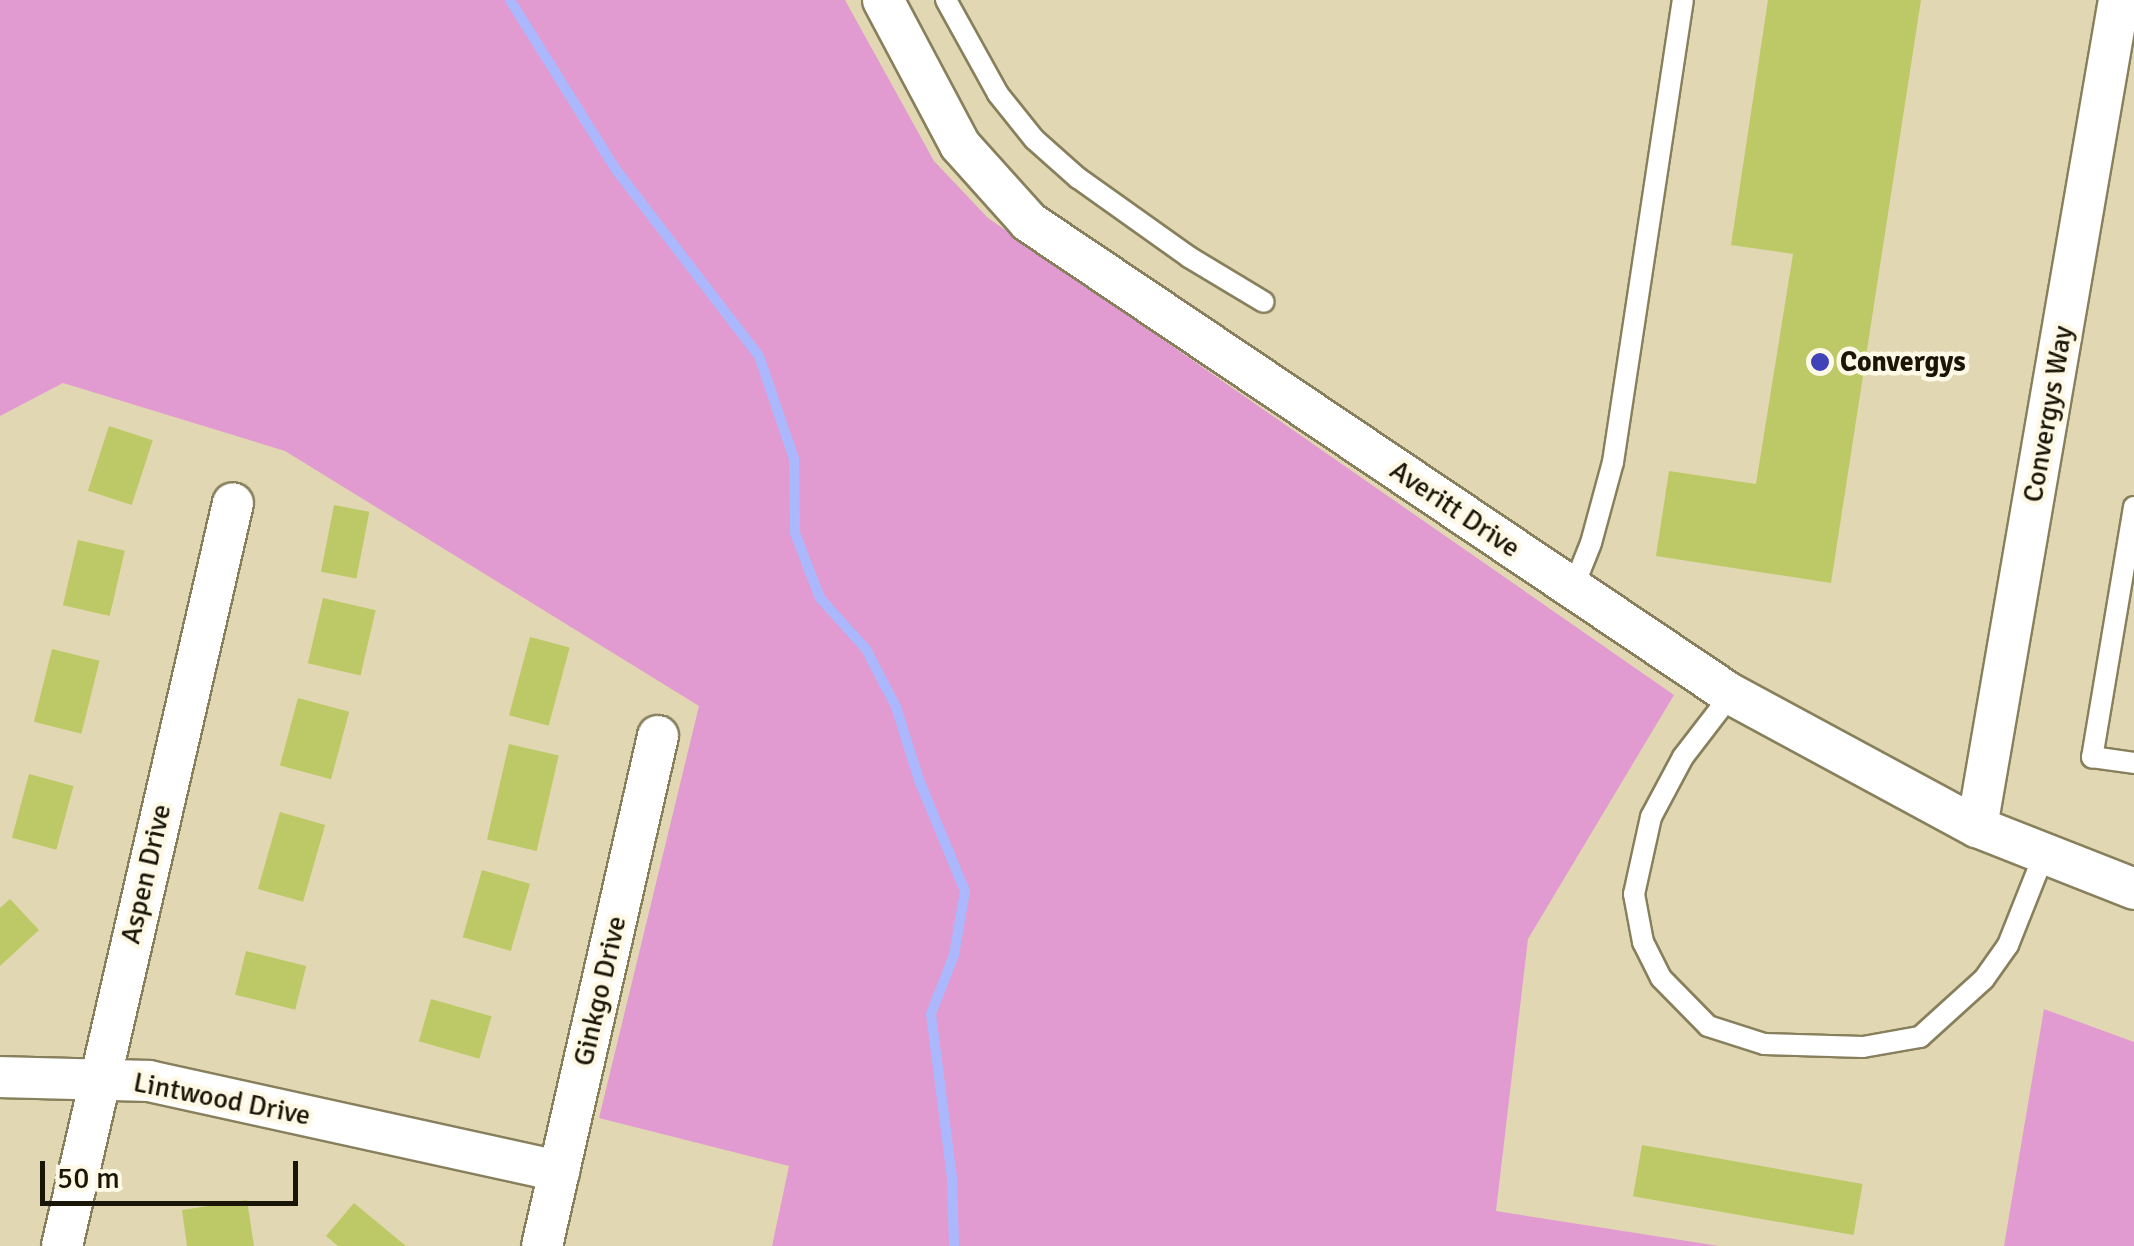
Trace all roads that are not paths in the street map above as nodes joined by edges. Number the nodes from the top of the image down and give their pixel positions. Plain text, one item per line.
1 (883, 0) edge
2 (946, 0) edge
3 (1684, 0) edge
4 (2119, 0) edge
5 (1264, 302) dead end
6 (233, 504) dead end
7 (2134, 507) edge
8 (1572, 588) junction
9 (1726, 692) junction
10 (658, 736) dead end
11 (2134, 763) edge
12 (1978, 827) junction
13 (2044, 856) junction
14 (2134, 889) edge
15 (0, 1077) edge
16 (99, 1078) junction
17 (559, 1171) junction
18 (62, 1246) edge
19 (542, 1246) edge

1 - 8 street, Averitt Drive
2 - 5 lane
3 - 8 lane
4 - 12 street, Convergys Way
6 - 16 street, Aspen Drive
7 - 11 lane
8 - 9 street, Averitt Drive
9 - 12 street, Averitt Drive
9 - 13 lane
10 - 17 street, Ginkgo Drive
12 - 13 street, Averitt Drive
13 - 14 street, Averitt Drive
15 - 16 street, Lintwood Drive
16 - 17 street, Lintwood Drive
16 - 18 street, Aspen Drive
17 - 19 street, Ginkgo Drive

